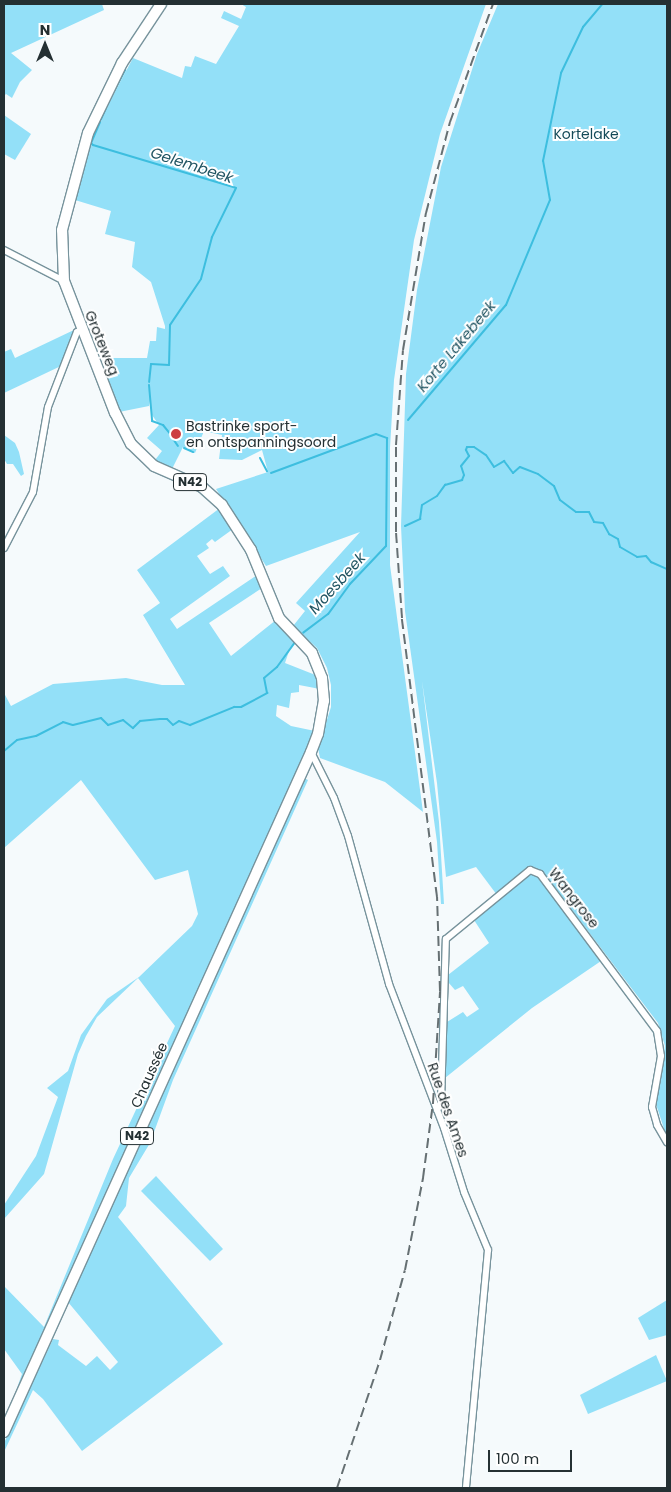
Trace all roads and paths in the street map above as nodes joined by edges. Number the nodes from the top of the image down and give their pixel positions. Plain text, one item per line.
1 (161, 4) edge
2 (4, 250) edge
3 (64, 281) junction
4 (82, 330) junction
5 (4, 548) edge
6 (311, 752) junction
7 (437, 1110) junction
8 (667, 1142) edge
9 (4, 1432) edge
10 (466, 1488) edge

1 - 3 main road, Groteweg / N42
2 - 3 street
3 - 4 main road, Groteweg / N42
4 - 5 street
4 - 6 main road, Groteweg / N42
6 - 7 street, Rue des Ames
6 - 9 main road, Chaussée / N42
7 - 8 street, Wangrose
7 - 10 street, Rue des Ames

